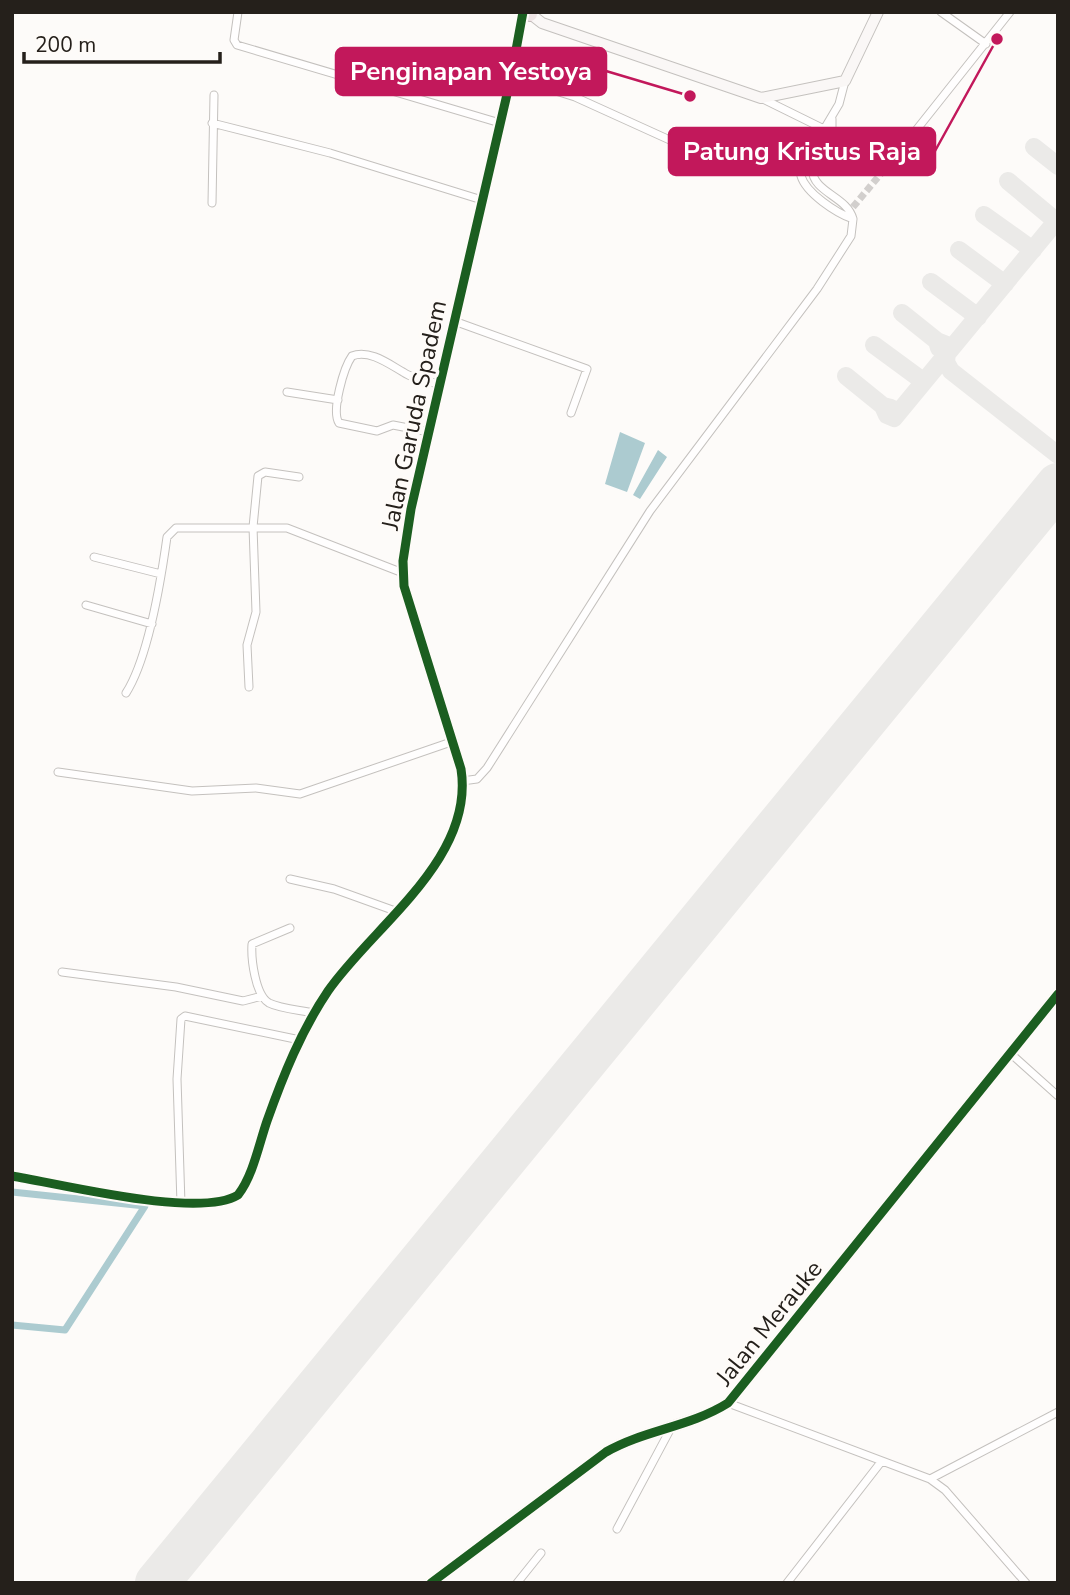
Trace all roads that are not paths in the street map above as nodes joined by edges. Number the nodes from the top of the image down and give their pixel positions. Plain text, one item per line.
1 (238, 12) edge
2 (878, 12) edge
3 (941, 12) edge
4 (1010, 12) edge
5 (527, 14) edge
6 (986, 44) junction
7 (512, 77) junction
8 (845, 81) junction
9 (214, 95) dead end
10 (761, 99) junction
11 (832, 120) junction
12 (212, 123) junction
13 (500, 123) junction
14 (824, 129) junction
15 (832, 132) junction
16 (894, 158) tunnel mouth
17 (727, 166) dead end
18 (482, 200) junction
19 (212, 203) dead end
20 (851, 213) junction
21 (454, 321) junction
22 (440, 384) junction
23 (287, 392) dead end
24 (338, 400) junction
25 (571, 412) dead end
26 (429, 432) junction
27 (299, 477) dead end
28 (253, 527) junction
29 (94, 556) dead end
30 (161, 573) junction
31 (403, 573) junction
32 (86, 606) dead end
33 (152, 624) junction
34 (249, 687) dead end
35 (125, 692) dead end
36 (454, 741) junction
37 (58, 772) dead end
38 (462, 781) junction
39 (290, 879) dead end
40 (398, 912) junction
41 (290, 928) dead end
42 (62, 972) dead end
43 (1058, 994) edge
44 (262, 996) junction
45 (314, 1013) junction
46 (300, 1040) junction
47 (1010, 1053) junction
48 (1058, 1096) edge
49 (12, 1176) edge
50 (181, 1204) junction
51 (728, 1403) junction
52 (1058, 1412) edge
53 (671, 1427) junction
54 (881, 1462) junction
55 (930, 1479) junction
56 (617, 1529) dead end
57 (541, 1553) dead end
58 (431, 1583) edge
59 (517, 1583) edge
60 (787, 1583) edge
61 (1026, 1583) edge

1 - 13 street
2 - 8 street
3 - 6 street
4 - 6 street
5 - 7 street, Jalan Garuda Spadem
5 - 10 street
6 - 16 street
7 - 13 street, Jalan Garuda Spadem
7 - 17 street
8 - 10 street
8 - 11 street
9 - 12 street
10 - 14 street
11 - 14 street
11 - 15 street
12 - 18 street
12 - 19 street
13 - 18 street, Jalan Garuda Spadem
14 - 15 street
14 - 20 street
15 - 20 street
18 - 21 street, Jalan Garuda Spadem
20 - 38 street
21 - 22 street, Jalan Garuda Spadem
21 - 25 street
22 - 24 street
22 - 26 street, Jalan Garuda Spadem
23 - 24 street
24 - 26 street
26 - 31 street, Jalan Garuda Spadem
27 - 28 street
28 - 30 street
28 - 31 street
28 - 34 street
29 - 30 street
30 - 33 street
31 - 36 street, Jalan Garuda Spadem
32 - 33 street
33 - 35 street
36 - 37 street
36 - 38 street, Jalan Garuda Spadem
38 - 40 street, Jalan Garuda Spadem
39 - 40 street
40 - 45 street, Jalan Garuda Spadem
41 - 44 street
42 - 44 street
43 - 47 street, Jalan Merauke
44 - 45 street
45 - 46 street, Jalan Garuda Spadem
46 - 50 street, Jalan Garuda Spadem
46 - 50 street
47 - 48 street
47 - 51 street, Jalan Merauke
49 - 50 street, Jalan Garuda Spadem
51 - 53 street, Jalan Merauke
51 - 54 street
52 - 55 street
53 - 56 street
53 - 58 street, Jalan Merauke
54 - 55 street
54 - 60 street
55 - 61 street
57 - 59 street

